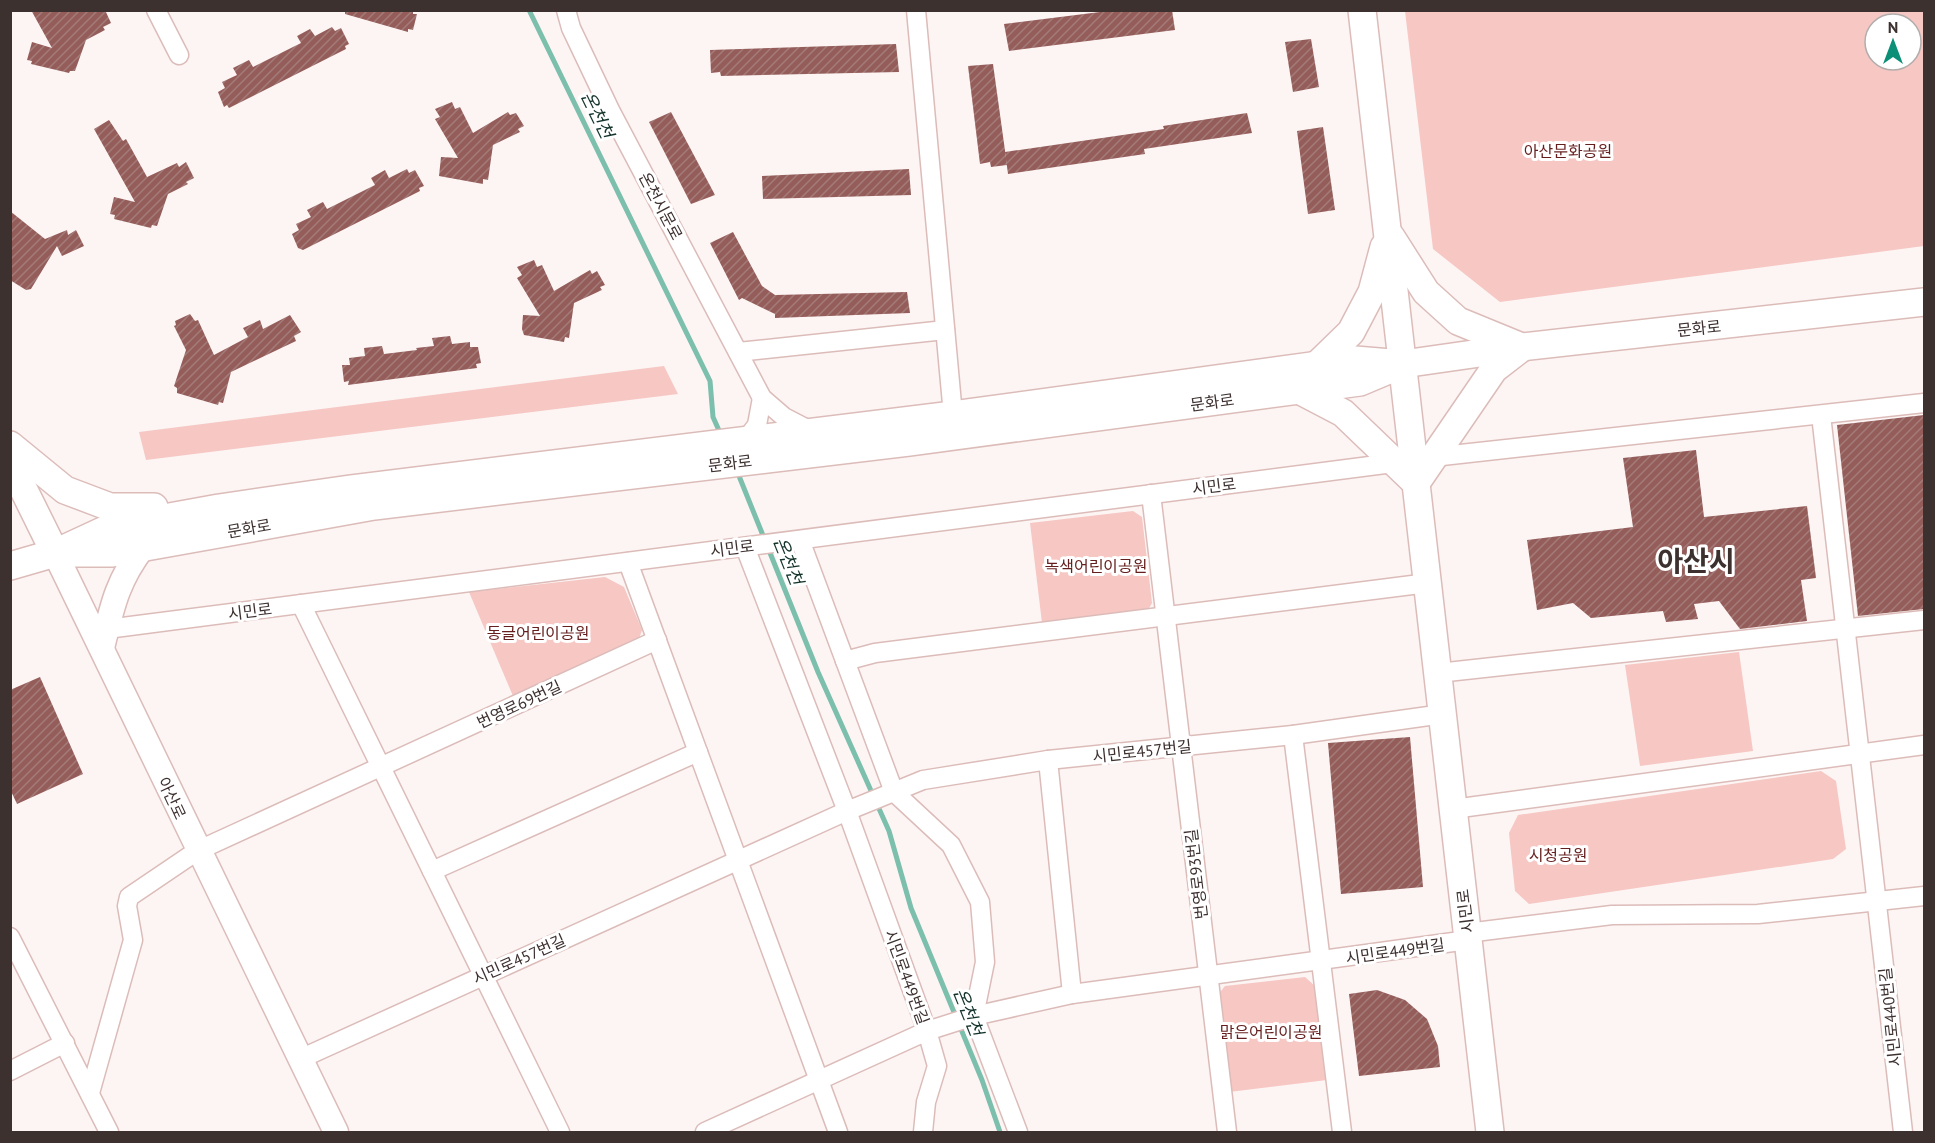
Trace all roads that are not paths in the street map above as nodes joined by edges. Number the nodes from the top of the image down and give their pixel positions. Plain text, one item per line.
1 (156, 10) edge
2 (566, 10) edge
3 (916, 10) edge
4 (1362, 10) edge
5 (179, 55) dead end
6 (1388, 231) junction
7 (1924, 302) edge
8 (945, 330) junction
9 (1522, 347) junction
10 (738, 352) junction
11 (1403, 364) junction
12 (1317, 365) junction
13 (1299, 390) junction
14 (762, 398) junction
15 (1924, 403) edge
16 (953, 415) junction
17 (1821, 415) junction
18 (814, 432) junction
19 (758, 441) junction
20 (10, 446) edge
21 (711, 455) junction
22 (1433, 457) junction
23 (10, 462) edge
24 (1393, 463) junction
25 (1416, 483) junction
26 (1151, 494) junction
27 (219, 507) junction
28 (800, 540) junction
29 (143, 547) junction
30 (745, 547) junction
31 (55, 553) junction
32 (628, 562) junction
33 (10, 566) edge
34 (1428, 583) junction
35 (301, 604) junction
36 (1166, 615) junction
37 (1924, 620) edge
38 (1845, 628) junction
39 (105, 639) junction
40 (657, 640) junction
41 (844, 661) junction
42 (1438, 673) junction
43 (1443, 714) junction
44 (1293, 735) junction
45 (1924, 745) edge
46 (1181, 748) junction
47 (698, 752) junction
48 (1860, 753) junction
49 (1048, 760) junction
50 (381, 767) junction
51 (894, 792) junction
52 (1453, 809) junction
53 (847, 812) junction
54 (197, 851) junction
55 (738, 861) junction
56 (432, 872) junction
57 (1924, 896) edge
58 (1876, 901) junction
59 (10, 937) edge
60 (1468, 937) junction
61 (1322, 962) junction
62 (483, 976) junction
63 (1208, 976) junction
64 (1072, 994) junction
65 (974, 1017) junction
66 (927, 1031) junction
67 (65, 1043) junction
68 (300, 1059) junction
69 (10, 1071) edge
70 (819, 1081) junction
71 (90, 1093) junction
72 (99, 1112) junction
73 (91, 1132) edge
74 (109, 1132) edge
75 (336, 1132) edge
76 (560, 1132) edge
77 (705, 1132) edge
78 (838, 1132) edge
79 (923, 1132) edge
80 (1018, 1132) edge
81 (1227, 1132) edge
82 (1342, 1132) edge
83 (1490, 1132) edge
84 (1903, 1132) edge

1 - 5 street
2 - 10 street, 온천시문로
3 - 8 street
4 - 6 main road, 시민로
6 - 9 main road
6 - 11 main road, 시민로
6 - 12 main road
7 - 9 main road, 문화로
8 - 10 street
8 - 16 street
9 - 11 main road, 문화로
9 - 22 main road
10 - 14 street, 온천시문로
11 - 12 main road, 문화로
11 - 13 main road, 문화로
11 - 25 main road, 시민로
12 - 16 main road, 문화로
13 - 19 main road, 문화로
13 - 24 main road
14 - 18 street
14 - 19 street
15 - 17 street
16 - 18 main road, 문화로
17 - 22 street
17 - 38 street, 시민로440번길
18 - 19 main road, 문화로
19 - 21 main road
20 - 27 main road
21 - 27 main road, 문화로
21 - 29 main road, 문화로
22 - 25 main road
23 - 31 main road, 아산로
24 - 25 main road
24 - 26 street, 시민로
25 - 34 main road, 시민로
26 - 28 street, 시민로
26 - 36 street, 번영로93번길
27 - 31 main road, 문화로
28 - 30 street, 시민로
28 - 41 street
29 - 31 main road, 문화로
29 - 39 street
30 - 32 street, 시민로
30 - 53 street
31 - 33 main road, 문화로
31 - 39 street, 아산로
32 - 35 street, 시민로
32 - 40 street
34 - 36 street
34 - 42 main road, 시민로
35 - 39 street, 시민로
35 - 50 street
36 - 41 street
36 - 46 street, 번영로93번길
37 - 38 street
38 - 42 street
38 - 48 street, 시민로440번길
39 - 54 street, 아산로
40 - 47 street
40 - 50 street, 번영로69번길
41 - 51 street
42 - 43 main road, 시민로
43 - 44 street, 시민로457번길
43 - 52 main road, 시민로
44 - 46 street, 시민로457번길
44 - 61 street, 시민로449번길
45 - 48 street
46 - 49 street, 시민로457번길
46 - 63 street, 번영로93번길
47 - 55 street
47 - 56 street
48 - 52 street
48 - 58 street, 시민로440번길
49 - 51 street, 시민로457번길
49 - 64 street
50 - 54 street, 번영로69번길
50 - 56 street
51 - 53 street, 시민로457번길
51 - 65 street
52 - 60 main road, 시민로
53 - 55 street, 시민로457번길
53 - 66 street, 시민로449번길
54 - 68 street, 아산로
54 - 71 street, 번영로69번길
55 - 62 street, 시민로457번길
55 - 70 street
56 - 62 street
57 - 58 street, 시민로449번길
58 - 60 street, 시민로449번길
58 - 84 street, 시민로440번길
59 - 67 street
60 - 61 street, 시민로449번길
60 - 83 main road, 시민로
61 - 63 street, 시민로449번길
61 - 82 street
62 - 68 street, 시민로457번길
62 - 76 street
63 - 64 street, 시민로449번길
63 - 81 street, 번영로93번길
64 - 65 street, 시민로449번길
65 - 66 street, 시민로449번길
65 - 80 street
66 - 70 street, 시민로449번길
66 - 79 street
67 - 69 street
67 - 71 street
68 - 75 street, 아산로
70 - 77 street, 시민로449번길
70 - 78 street
71 - 72 street
72 - 73 street
72 - 74 street

